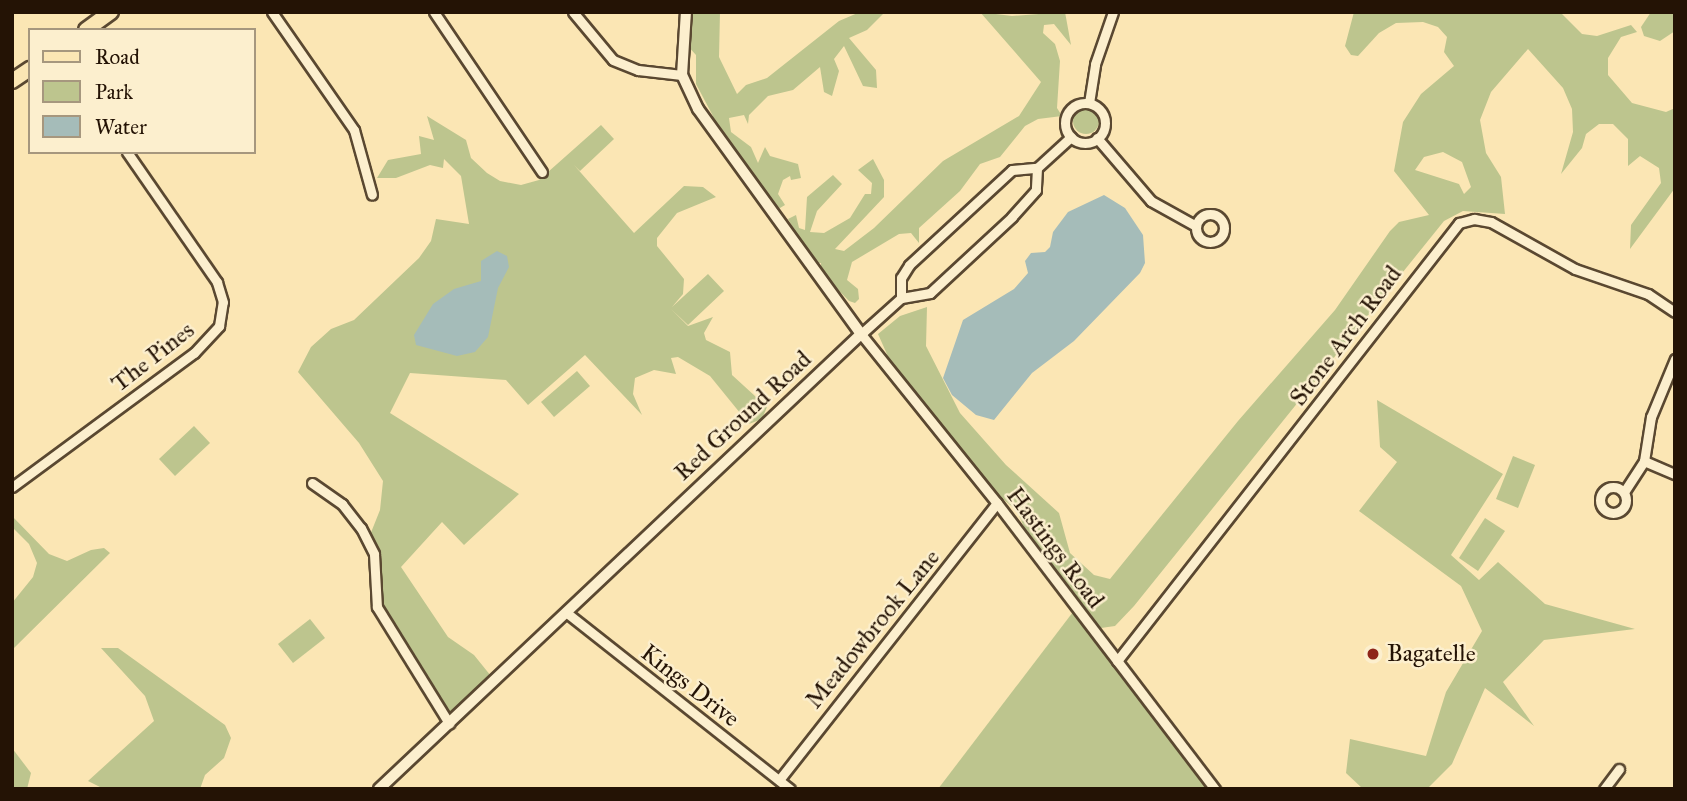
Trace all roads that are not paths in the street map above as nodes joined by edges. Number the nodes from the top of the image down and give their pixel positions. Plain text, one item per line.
1 (111, 12) edge
2 (272, 12) edge
3 (435, 12) edge
4 (573, 12) edge
5 (686, 12) edge
6 (1113, 12) edge
7 (89, 28) edge
8 (28, 70) edge
9 (682, 75) junction
10 (12, 81) edge
11 (1089, 103) junction
12 (1071, 137) junction
13 (1097, 138) junction
14 (128, 154) edge
15 (1037, 168) junction
16 (542, 172) dead end
17 (372, 195) dead end
18 (1196, 226) dead end
19 (901, 298) junction
20 (1675, 312) edge
21 (861, 334) junction
22 (1675, 359) edge
23 (1644, 461) junction
24 (1675, 474) edge
25 (312, 484) dead end
26 (12, 487) edge
27 (1624, 492) dead end
28 (997, 503) junction
29 (567, 613) junction
30 (1117, 661) junction
31 (449, 723) junction
32 (1619, 769) dead end
33 (779, 780) junction
34 (379, 789) edge
35 (790, 789) edge
36 (1215, 789) edge
37 (1604, 789) edge

1 - 7 main road
2 - 17 street
3 - 16 street
4 - 9 street
5 - 9 street
6 - 11 street
8 - 10 main road
9 - 21 street
11 - 12 street
11 - 13 street
12 - 13 street
12 - 15 street
13 - 18 street
14 - 26 street, The Pines
15 - 19 street
15 - 19 street
19 - 21 street
20 - 30 street, Stone Arch Road
21 - 28 street, Hastings Road
21 - 29 street, Red Ground Road
22 - 23 street
23 - 24 street
23 - 27 street
25 - 31 street
28 - 30 street, Hastings Road
28 - 33 street, Meadowbrook Lane
29 - 31 street, Red Ground Road
29 - 33 street, Kings Drive
30 - 36 street, Hastings Road
31 - 34 street, Red Ground Road
32 - 37 street
33 - 35 street, Kings Drive

